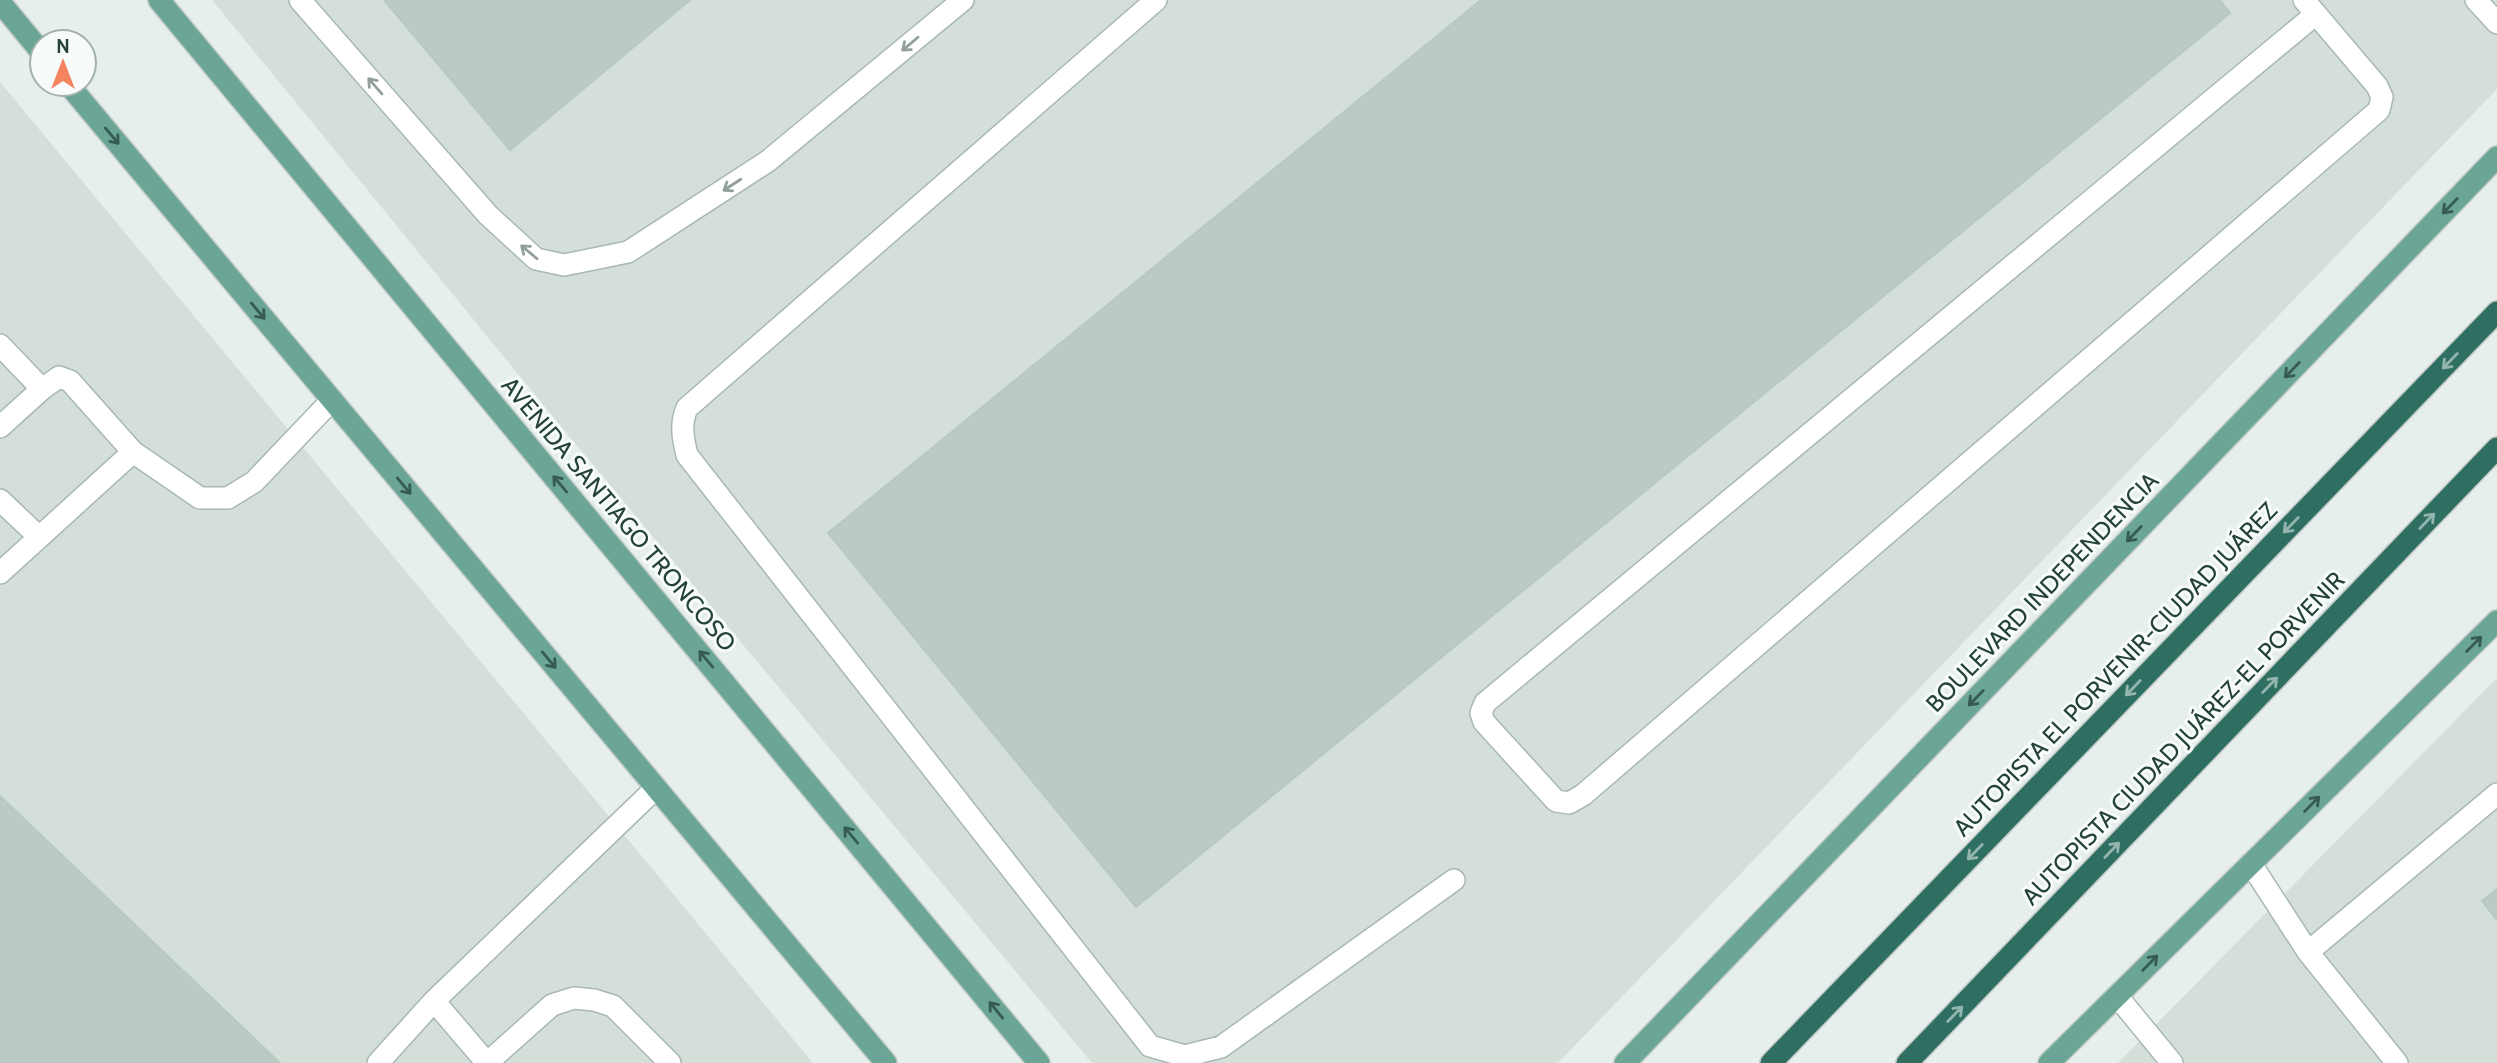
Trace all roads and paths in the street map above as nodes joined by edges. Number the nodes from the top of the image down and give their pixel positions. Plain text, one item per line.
1 (159, 0) edge
2 (300, 0) edge
3 (963, 0) edge
4 (1156, 0) edge
5 (2476, 0) edge
6 (0, 2) edge
7 (2310, 7) edge
8 (2497, 23) edge
9 (28, 36) edge
10 (80, 98) edge
11 (2497, 157) edge
12 (2497, 312) edge
13 (0, 345) edge
14 (43, 389) junction
15 (332, 400) junction
16 (0, 428) edge
17 (2497, 449) edge
18 (133, 452) junction
19 (0, 500) edge
20 (38, 536) junction
21 (0, 572) edge
22 (2497, 621) edge
23 (656, 788) junction
24 (2497, 794) edge
25 (2251, 864) junction
26 (1454, 880) dead end
27 (2308, 952) junction
28 (2117, 996) junction
29 (435, 1001) junction
30 (377, 1063) edge
31 (487, 1063) edge
32 (670, 1063) edge
33 (886, 1063) edge
34 (1039, 1063) edge
35 (1625, 1063) edge
36 (1771, 1063) edge
37 (1908, 1063) edge
38 (2049, 1063) edge
39 (2172, 1063) edge
40 (2397, 1063) edge

34 -> 1 main road, AVENIDA SANTIAGO TRONCOSO
3 -> 2 lane
4 - 26 lane
5 - 8 lane
6 - 9 main road
7 - 7 lane
10 -> 15 main road
11 -> 35 main road, BOULEVARD INDEPENDENCIA
12 -> 36 highway, AUTOPISTA EL PORVENIR-CIUDAD JUÁREZ
13 - 14 lane
14 - 16 lane
14 - 18 lane
15 - 18 lane
15 -> 23 main road
37 -> 17 highway, AUTOPISTA CIUDAD JUÁREZ-EL PORVENIR
18 - 20 lane
19 - 20 lane
20 - 21 lane
25 -> 22 main road
23 - 29 lane
23 - 33 main road
24 - 27 lane
25 - 27 lane
28 -> 25 main road
27 - 40 lane
28 - 38 main road
28 - 39 lane
29 - 30 lane
29 - 31 lane
31 - 32 lane

